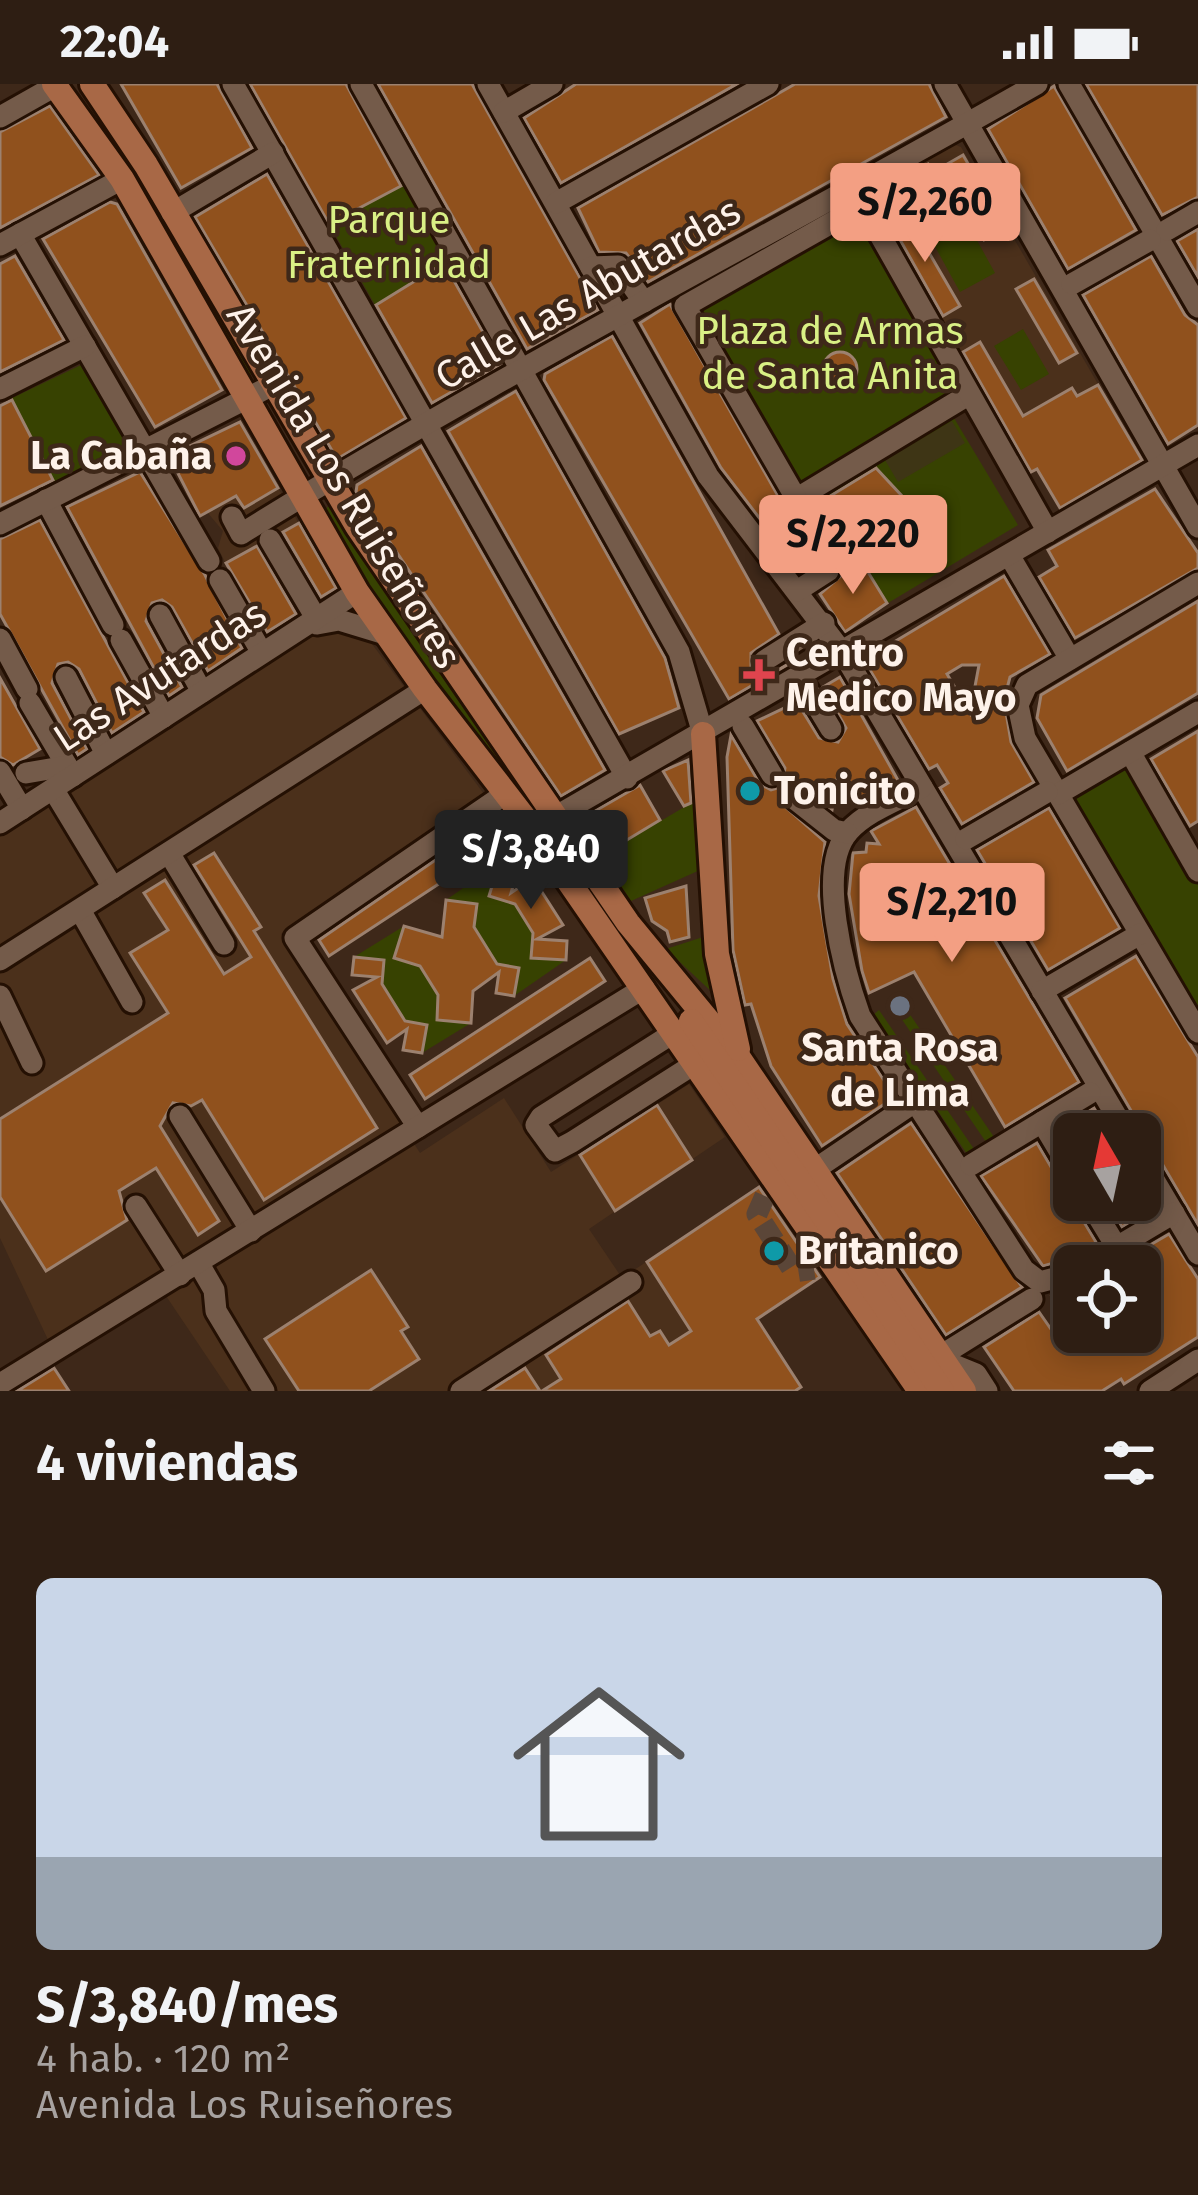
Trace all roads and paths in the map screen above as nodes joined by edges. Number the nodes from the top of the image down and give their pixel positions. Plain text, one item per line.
1 (92, 84) edge
2 (233, 84) edge
3 (361, 84) edge
4 (488, 84) edge
5 (552, 84) edge
6 (768, 84) edge
7 (945, 84) edge
8 (1037, 84) edge
9 (1069, 84) edge
10 (54, 85) edge
11 (504, 112) junction
12 (0, 117) edge
13 (968, 124) junction
14 (273, 153) junction
15 (122, 179) junction
16 (556, 203) junction
17 (1198, 212) edge
18 (172, 213) junction
19 (10, 240) edge
20 (592, 267) junction
21 (1072, 284) dead end
22 (644, 302) junction
23 (1198, 307) edge
24 (619, 315) junction
25 (85, 346) junction
26 (524, 370) junction
27 (271, 386) junction
28 (0, 389) edge
29 (968, 394) junction
30 (243, 400) junction
31 (429, 426) junction
32 (1198, 445) edge
33 (144, 449) junction
34 (1162, 466) junction
35 (330, 485) junction
36 (796, 499) junction
37 (46, 500) junction
38 (303, 501) junction
39 (232, 517) dead end
40 (0, 524) edge
41 (1198, 527) edge
42 (1048, 532) junction
43 (270, 540) dead end
44 (1009, 556) junction
45 (1198, 583) edge
46 (797, 591) junction
47 (357, 592) junction
48 (160, 615) dead end
49 (824, 623) junction
50 (308, 624) junction
51 (386, 634) junction
52 (0, 639) edge
53 (262, 653) junction
54 (843, 653) junction
55 (1070, 659) junction
56 (764, 661) dead end
57 (66, 677) dead end
58 (424, 689) junction
59 (807, 689) dead end
60 (202, 692) junction
61 (1198, 712) edge
62 (164, 717) junction
63 (743, 726) dead end
64 (831, 729) dead end
65 (703, 734) junction
66 (1130, 752) junction
67 (106, 754) junction
68 (70, 771) junction
69 (0, 772) edge
70 (26, 773) dead end
71 (772, 775) dead end
72 (627, 778) junction
73 (922, 787) junction
74 (52, 789) junction
75 (1053, 793) junction
76 (505, 794) junction
77 (796, 800) dead end
78 (22, 808) junction
79 (527, 820) junction
80 (556, 820) junction
81 (0, 823) edge
82 (847, 833) junction
83 (966, 839) dead end
84 (1190, 841) edge
85 (169, 853) junction
86 (1198, 872) edge
87 (113, 889) junction
88 (80, 910) junction
89 (628, 922) junction
90 (1140, 934) junction
91 (224, 944) dead end
92 (0, 961) edge
93 (644, 988) junction
94 (1042, 991) junction
95 (0, 996) edge
96 (133, 1002) dead end
97 (674, 1032) junction
98 (1198, 1032) edge
99 (740, 1058) junction
100 (32, 1063) dead end
101 (695, 1064) junction
102 (1090, 1094) dead end
103 (916, 1101) junction
104 (1115, 1113) edge
105 (180, 1116) dead end
106 (1042, 1122) junction
107 (762, 1126) junction
108 (418, 1127) junction
109 (1053, 1141) edge
110 (970, 1165) dead end
111 (814, 1170) junction
112 (1161, 1191) edge
113 (136, 1205) dead end
114 (1174, 1213) junction
115 (1101, 1221) edge
116 (251, 1231) junction
117 (1113, 1241) dead end
118 (1120, 1245) edge
119 (1198, 1255) edge
120 (189, 1269) junction
121 (1053, 1279) edge
122 (631, 1282) dead end
123 (1032, 1299) dead end
124 (947, 1356) junction
125 (1198, 1360) edge
126 (0, 1384) edge
127 (264, 1391) edge
128 (460, 1391) edge
129 (920, 1391) edge
130 (942, 1391) edge
131 (964, 1391) edge
132 (987, 1391) edge
133 (1150, 1391) edge

1 - 18 main road, Avenida Los Ruiseñores
2 - 14 street
3 - 26 street
4 - 11 street
5 - 11 street
6 - 16 street
7 - 13 street
8 - 13 street, Calle Las Abutardas
9 - 23 street
10 - 12 street
10 - 15 main road, Avenida Los Ruiseñores
11 - 16 street
13 - 22 street, Calle Las Abutardas
13 - 34 street
14 - 18 street
14 - 31 street
15 - 19 street
15 - 30 main road, Avenida Los Ruiseñores
16 - 20 street
17 - 21 street
18 - 27 main road, Avenida Los Ruiseñores
19 - 25 street
20 - 22 street
20 - 24 street
22 - 24 street, Calle Las Abutardas
24 - 26 street, Calle Las Abutardas
24 - 46 street
25 - 28 street
25 - 33 street
26 - 31 street, Calle Las Abutardas
26 - 65 street
27 - 30 street
27 - 35 main road, Avenida Los Ruiseñores
29 - 36 street
29 - 36 street
29 - 42 street
30 - 33 street
30 - 38 main road, Avenida Los Ruiseñores
31 - 35 street, Calle Las Abutardas
31 - 72 street
32 - 34 street
33 - 37 street
33 - 53 street
34 - 41 street
34 - 42 street
35 - 38 street, Calle Las Abutardas
35 - 80 main road, Avenida Los Ruiseñores
36 - 46 street
37 - 40 street
37 - 62 street
38 - 39 street, Calle Las Abutardas
38 - 47 main road, Avenida Los Ruiseñores
42 - 44 street
43 - 50 street
44 - 54 street
44 - 55 street
45 - 55 street
46 - 49 street
47 - 50 street, Las Avutardas
47 - 51 main road, Avenida Los Ruiseñores
48 - 60 street
49 - 54 street
49 - 56 street
50 - 51 street, Las Avutardas
50 - 53 street, Las Avutardas
51 - 58 main road, Avenida Los Ruiseñores
52 - 68 street
53 - 60 street, Las Avutardas
54 - 65 street
54 - 73 street
55 - 75 street
57 - 67 street
58 - 76 main road, Avenida Los Ruiseñores
58 - 85 street
59 - 64 street
60 - 62 street, Las Avutardas
61 - 66 street
62 - 67 street, Las Avutardas
63 - 71 street
65 - 72 street
65 - 99 main road
66 - 75 street
66 - 84 street
67 - 68 street, Las Avutardas
68 - 70 street
68 - 74 street, Las Avutardas
69 - 78 street
72 - 80 street
73 - 82 street
73 - 94 street
74 - 78 street, Las Avutardas
74 - 87 street
75 - 83 street
75 - 90 street
76 - 79 main road, Avenida Los Ruiseñores
76 - 108 street
77 - 82 street
78 - 81 street, Las Avutardas
79 - 80 street
79 - 93 main road, Avenida Los Ruiseñores
80 - 89 main road, Avenida Los Ruiseñores
82 - 103 street
84 - 86 street
85 - 87 street
85 - 91 street
87 - 88 street
88 - 92 street
88 - 96 street
89 - 99 main road, Avenida Los Ruiseñores
89 - 107 main road, Avenida Los Ruiseñores
90 - 94 street
90 - 98 street
93 - 97 main road, Avenida Los Ruiseñores
93 - 108 street
94 - 104 street
95 - 100 street
97 - 101 main road, Avenida Los Ruiseñores
97 - 101 street
97 - 107 main road, Avenida Los Ruiseñores
99 - 111 main road, Avenida Los Ruiseñores
101 - 129 main road, Avenida Los Ruiseñores
102 - 106 street
103 - 111 street
103 - 121 street
105 - 116 street
106 - 109 street
106 - 110 street
107 - 130 main road, Avenida Los Ruiseñores
108 - 116 street
111 - 124 main road, Avenida Los Ruiseñores
112 - 114 street
113 - 120 street
114 - 118 street
114 - 119 street
115 - 117 street
116 - 120 street
120 - 126 street
120 - 127 street
122 - 128 street
123 - 124 street
124 - 131 main road, Avenida Los Ruiseñores
124 - 132 street
125 - 133 street

